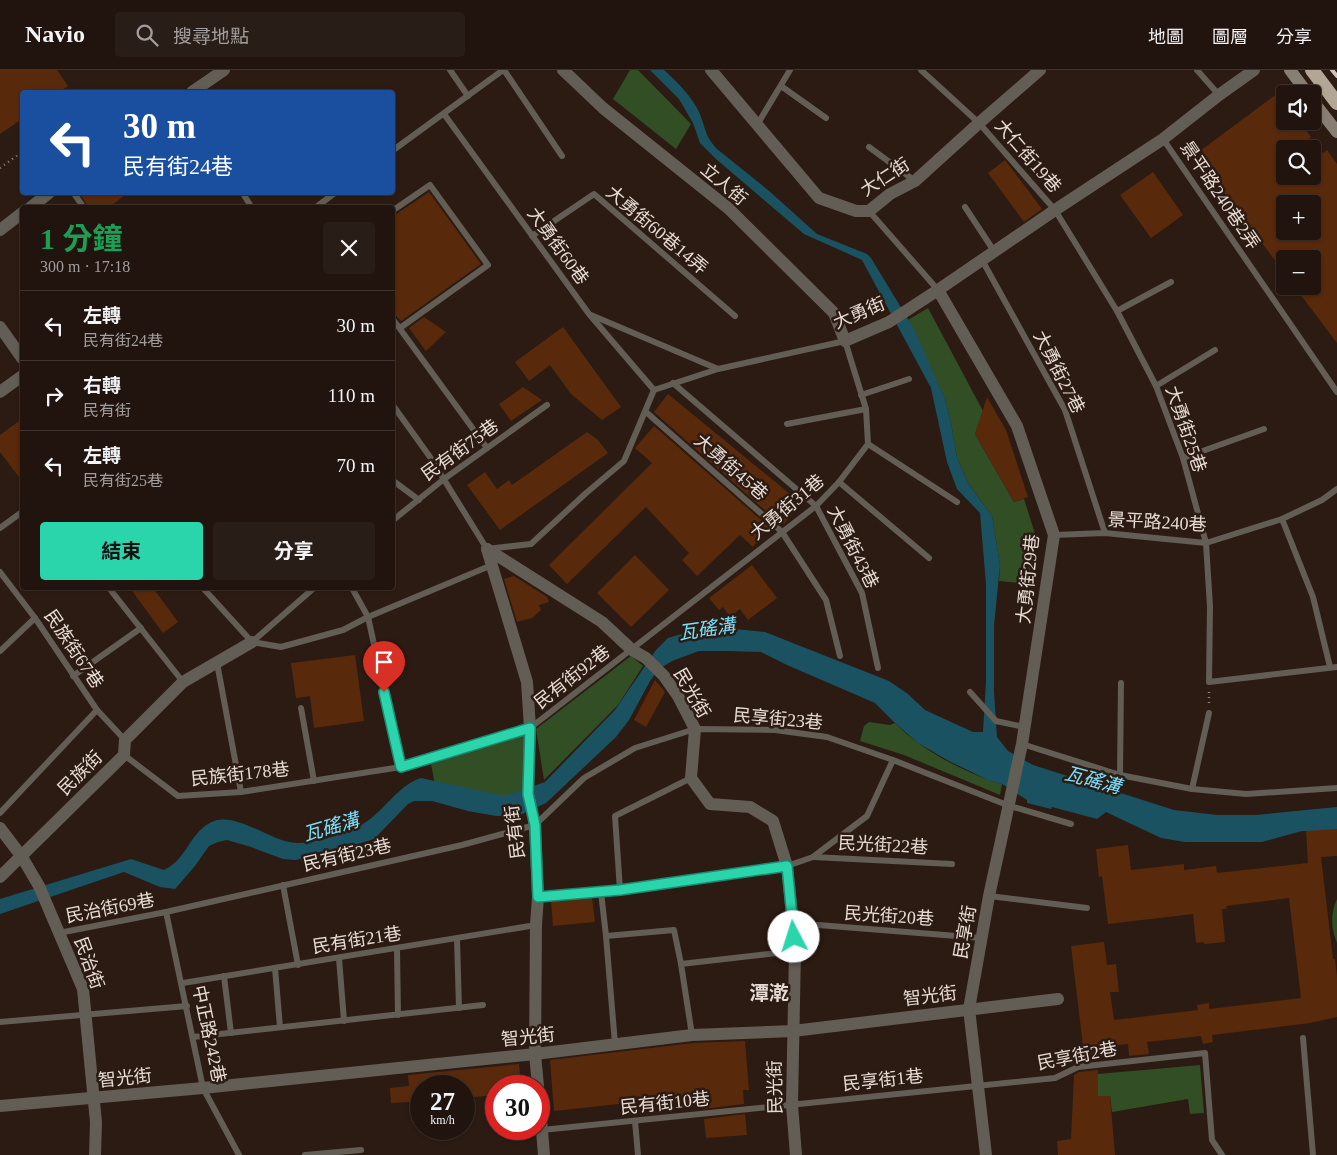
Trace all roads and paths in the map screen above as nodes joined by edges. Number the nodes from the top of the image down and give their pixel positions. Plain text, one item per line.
1 (224, 70) edge
2 (450, 70) edge
3 (504, 70) edge
4 (563, 70) edge
5 (711, 70) edge
6 (790, 70) edge
7 (921, 70) edge
8 (1040, 70) edge
9 (1197, 70) edge
10 (1254, 70) edge
11 (1290, 70) edge
12 (1312, 70) edge
13 (1301, 85) edge
14 (781, 86) junction
15 (195, 90) edge
16 (468, 96) junction
17 (1218, 96) junction
18 (1337, 103) edge
19 (1321, 112) edge
20 (444, 114) junction
21 (826, 118) dead end
22 (978, 123) junction
23 (757, 125) junction
24 (1337, 132) edge
25 (1163, 139) junction
26 (869, 147) dead end
27 (395, 149) edge
28 (20, 153) edge
29 (562, 156) dead end
30 (0, 168) edge
31 (915, 181) junction
32 (46, 195) edge
33 (332, 195) edge
34 (34, 205) edge
35 (319, 205) edge
36 (965, 207) dead end
37 (395, 210) edge
38 (1055, 210) junction
39 (869, 211) junction
40 (20, 215) edge
41 (0, 230) edge
42 (532, 236) junction
43 (994, 251) junction
44 (982, 259) junction
45 (1170, 282) dead end
46 (938, 290) junction
47 (1117, 311) junction
48 (589, 314) junction
49 (735, 316) dead end
50 (395, 322) edge
51 (0, 327) edge
52 (400, 328) junction
53 (845, 340) junction
54 (1215, 350) dead end
55 (20, 355) edge
56 (718, 369) junction
57 (20, 377) edge
58 (910, 379) dead end
59 (674, 383) junction
60 (1156, 386) junction
61 (654, 390) junction
62 (0, 392) edge
63 (1337, 392) edge
64 (862, 395) junction
65 (547, 405) dead end
66 (395, 408) edge
67 (866, 408) junction
68 (646, 412) junction
69 (787, 424) dead end
70 (1264, 429) dead end
71 (868, 444) junction
72 (487, 448) junction
73 (1183, 458) junction
74 (444, 478) junction
75 (395, 482) edge
76 (839, 482) junction
77 (1337, 490) edge
78 (419, 500) junction
79 (957, 502) dead end
80 (816, 506) junction
81 (20, 513) edge
82 (395, 519) edge
83 (1282, 519) junction
84 (0, 528) edge
85 (782, 532) junction
86 (1105, 533) junction
87 (1054, 535) junction
88 (1206, 543) junction
89 (487, 549) junction
90 (929, 558) dead end
91 (492, 565) junction
92 (0, 572) edge
93 (111, 590) edge
94 (205, 590) edge
95 (312, 590) edge
96 (353, 590) edge
97 (368, 617) junction
98 (35, 618) junction
99 (140, 628) junction
100 (252, 642) junction
101 (632, 650) junction
102 (0, 651) edge
103 (840, 656) dead end
104 (217, 663) junction
105 (1333, 667) edge
106 (878, 668) dead end
107 (73, 676) junction
108 (183, 682) junction
109 (1209, 682) junction
110 (1121, 683) dead end
111 (970, 692) dead end
112 (301, 708) dead end
113 (98, 710) junction
114 (1210, 713) joint
115 (1024, 727) junction
116 (530, 728) junction
117 (695, 729) junction
118 (125, 740) junction
119 (1022, 744) junction
120 (124, 755) junction
121 (893, 760) junction
122 (401, 767) junction
123 (1120, 775) junction
124 (691, 778) junction
125 (314, 781) junction
126 (1337, 788) edge
127 (1192, 789) junction
128 (241, 792) junction
129 (1007, 805) junction
130 (0, 813) edge
131 (1071, 824) dead end
132 (535, 825) junction
133 (0, 828) edge
134 (22, 856) junction
135 (813, 857) junction
136 (952, 864) dead end
137 (787, 866) junction
138 (0, 877) edge
139 (283, 885) junction
140 (620, 890) junction
141 (601, 892) junction
142 (989, 896) junction
143 (538, 897) junction
144 (1087, 908) dead end
145 (166, 912) junction
146 (793, 924) junction
147 (536, 925) junction
148 (59, 934) junction
149 (606, 936) junction
150 (982, 938) junction
151 (457, 939) junction
152 (397, 949) junction
153 (795, 951) junction
154 (339, 958) junction
155 (681, 964) junction
156 (298, 965) junction
157 (275, 968) junction
158 (224, 976) junction
159 (183, 983) junction
160 (1058, 999) dead end
161 (483, 1005) dead end
162 (187, 1006) junction
163 (459, 1008) junction
164 (969, 1009) junction
165 (86, 1014) junction
166 (398, 1015) junction
167 (344, 1020) junction
168 (0, 1022) edge
169 (280, 1027) junction
170 (793, 1031) junction
171 (230, 1033) junction
172 (692, 1034) junction
173 (193, 1037) junction
174 (1303, 1038) dead end
175 (615, 1044) junction
176 (535, 1054) junction
177 (537, 1075) edge
178 (978, 1085) junction
179 (203, 1088) junction
180 (93, 1099) junction
181 (792, 1105) junction
182 (0, 1106) edge
183 (635, 1121) junction
184 (550, 1129) edge
185 (543, 1140) edge
186 (360, 1150) dead end
187 (95, 1155) edge
188 (239, 1155) edge
189 (305, 1155) edge
190 (544, 1155) edge
191 (638, 1155) edge
192 (796, 1155) edge
193 (986, 1155) edge
194 (1222, 1155) edge
195 (1313, 1155) edge

1 - 15 street
2 - 16 lane
3 - 16 lane
3 - 29 lane
4 - 53 street, 立人街
5 - 23 street, 大仁街
6 - 14 lane
7 - 22 lane, 大仁街19巷
8 - 22 street, 大仁街
9 - 17 lane
10 - 17 street, 大勇街
11 - 13 main road
12 - 18 highway
14 - 21 lane
14 - 23 lane
16 - 20 lane
17 - 25 street, 大勇街
19 - 24 main road
20 - 27 lane
20 - 42 lane, 大勇街60巷
22 - 31 street, 大仁街
22 - 38 lane, 大仁街19巷
23 - 39 street, 大仁街
25 - 38 street, 大勇街
25 - 63 lane, 景平路240巷2弄
26 - 31 lane
28 - 30 path
31 - 39 street, 大仁街
32 - 34 street
33 - 35 lane
36 - 43 lane
37 - 52 lane
38 - 43 street, 大勇街
38 - 47 lane, 大勇街25巷
39 - 46 lane
40 - 41 street
42 - 48 lane, 大勇街60巷
42 - 49 lane, 大勇街60巷14弄
43 - 44 street, 大勇街
44 - 46 street, 大勇街
44 - 86 lane, 大勇街27巷
45 - 47 lane
46 - 53 street, 大勇街
46 - 87 street, 大勇街29巷
47 - 60 lane, 大勇街25巷
48 - 56 lane
48 - 61 lane, 大勇街60巷
50 - 52 lane
51 - 55 street
52 - 72 lane
53 - 56 lane, 大勇街
53 - 64 lane
54 - 60 lane
56 - 59 lane, 大勇街
57 - 62 street
58 - 64 lane
59 - 61 lane, 大勇街
59 - 80 lane, 大勇街43巷
60 - 73 lane, 大勇街25巷
61 - 68 lane
64 - 67 lane
65 - 72 lane, 民有街75巷
66 - 74 lane
67 - 69 lane
67 - 71 lane
68 - 85 lane, 大勇街45巷
68 - 89 lane
70 - 73 lane
71 - 76 lane, 大勇街31巷
71 - 79 lane
72 - 74 lane, 民有街75巷
73 - 88 lane, 大勇街25巷
74 - 78 lane, 民有街75巷
74 - 89 lane
75 - 78 lane
76 - 80 lane, 大勇街31巷
76 - 90 lane
77 - 83 lane, 景平路240巷
78 - 82 lane, 民有街75巷
80 - 85 lane, 大勇街31巷
80 - 106 lane, 大勇街43巷
81 - 84 lane
83 - 88 lane, 景平路240巷
83 - 105 lane
85 - 101 lane, 大勇街31巷
85 - 103 lane, 大勇街45巷
86 - 87 lane, 景平路240巷
86 - 88 lane, 景平路240巷
87 - 115 street, 大勇街29巷
88 - 109 lane, 大勇街25巷
89 - 91 street, 民有街
89 - 101 street, 民光街
91 - 97 lane
91 - 116 street, 民有街
92 - 98 lane, 民族街67巷
93 - 99 lane
94 - 100 lane
95 - 100 lane
96 - 97 lane
97 - 100 lane
97 - 122 lane
98 - 102 lane
98 - 107 lane, 民族街67巷
99 - 107 lane
99 - 108 lane
100 - 104 street
101 - 116 lane, 民有街92巷
101 - 117 street, 民光街
104 - 108 street
104 - 128 lane
105 - 109 lane
107 - 113 lane, 民族街67巷
108 - 118 street
109 - 114 path
110 - 123 lane
111 - 115 lane
112 - 125 lane
113 - 118 lane, 民族街67巷
113 - 130 lane
114 - 127 lane
115 - 119 street, 大勇街29巷
116 - 122 lane, 民族街178巷
116 - 132 street, 民有街
117 - 121 lane, 民享街23巷
117 - 124 street, 民光街
117 - 132 lane, 民享街23巷
118 - 120 street, 民族街
119 - 123 lane
119 - 129 street, 大勇街29巷
120 - 128 lane, 民族街178巷
120 - 134 street, 民族街
121 - 129 lane, 民享街23巷
121 - 135 lane
122 - 125 lane, 民族街178巷
123 - 127 lane
124 - 137 street, 民光街
124 - 140 lane
125 - 128 lane, 民族街178巷
126 - 127 lane
129 - 131 lane, 民享街23巷
129 - 142 street, 民享街
132 - 139 lane, 民有街23巷
132 - 143 street, 民有街
133 - 134 street, 民治街
134 - 138 street, 民族街
134 - 148 street, 民治街
135 - 136 lane, 民光街22巷
135 - 137 lane
137 - 140 lane
137 - 146 street, 民光街
139 - 145 lane, 民有街23巷
139 - 156 lane
140 - 141 lane
141 - 143 lane
141 - 149 lane
142 - 144 lane
142 - 150 street, 民享街
143 - 147 street, 民有街
145 - 148 lane, 民治街69巷
145 - 159 lane, 中正路242巷
146 - 150 lane, 民光街20巷
146 - 153 street, 民光街
147 - 151 lane, 民有街21巷
147 - 176 street, 民有街
148 - 165 street, 民治街
149 - 155 lane
149 - 175 lane
150 - 164 street, 民享街
151 - 152 lane, 民有街21巷
151 - 163 lane
152 - 154 lane, 民有街21巷
152 - 166 lane
153 - 155 lane
153 - 170 street, 民光街
154 - 156 lane, 民有街21巷
154 - 167 lane
155 - 172 lane
156 - 157 lane, 民有街21巷
157 - 158 lane, 民有街21巷
157 - 169 lane
158 - 159 lane, 民有街21巷
158 - 171 lane
159 - 162 lane, 中正路242巷
160 - 164 street, 智光街
161 - 163 lane
162 - 165 lane
162 - 173 lane, 中正路242巷
163 - 166 lane
164 - 170 street, 智光街
164 - 178 street, 民享街
165 - 168 lane
165 - 180 street, 民治街
166 - 167 lane
167 - 169 lane
169 - 171 lane
170 - 172 street, 智光街
170 - 181 street, 民光街
171 - 173 lane
172 - 175 street, 智光街
173 - 179 lane, 中正路242巷
174 - 195 lane
175 - 176 street, 智光街
176 - 177 street, 民有街
176 - 179 street, 智光街
178 - 181 lane, 民享街1巷
178 - 193 street, 民享街
178 - 194 lane, 民享街2巷
179 - 180 street, 智光街
179 - 188 lane, 中正路242巷
180 - 182 street, 智光街
180 - 187 street, 民治街
181 - 183 lane, 民有街10巷
181 - 192 street, 民光街
183 - 184 lane, 民有街10巷
183 - 191 lane
185 - 190 street
186 - 189 lane

